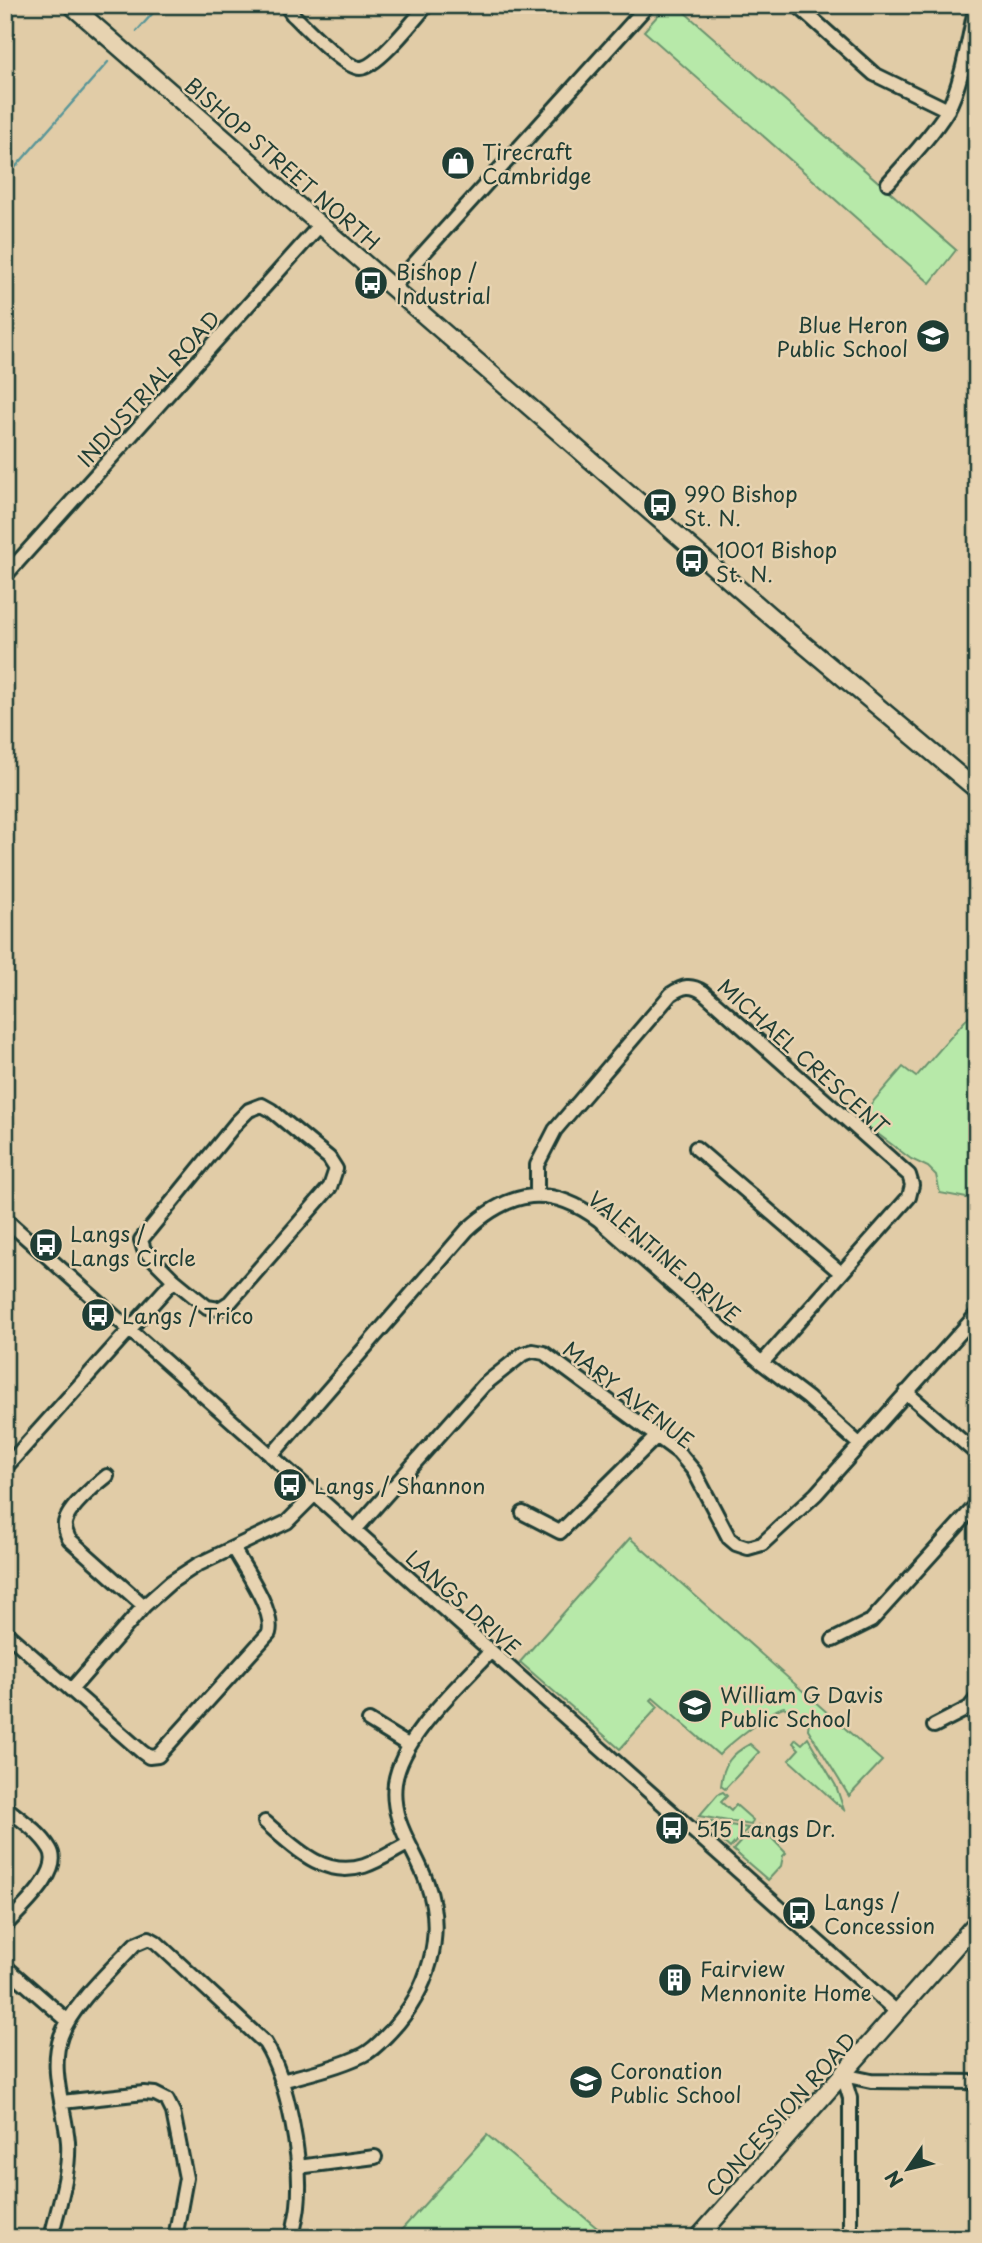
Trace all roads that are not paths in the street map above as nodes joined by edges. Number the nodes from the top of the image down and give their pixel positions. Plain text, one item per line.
1 (71, 5) edge
2 (286, 5) edge
3 (427, 5) edge
4 (648, 5) edge
5 (797, 5) edge
6 (976, 5) edge
7 (948, 110) junction
8 (888, 183) dead end
9 (320, 225) junction
10 (393, 287) junction
11 (5, 576) edge
12 (977, 790) edge
13 (696, 1148) dead end
14 (537, 1195) junction
15 (5, 1219) edge
16 (841, 1273) junction
17 (174, 1280) junction
18 (977, 1314) edge
19 (128, 1329) junction
20 (762, 1363) junction
21 (906, 1392) junction
22 (657, 1436) junction
23 (859, 1444) junction
24 (977, 1454) edge
25 (271, 1456) junction
26 (5, 1468) edge
27 (107, 1476) dead end
28 (315, 1494) junction
29 (977, 1504) edge
30 (523, 1513) dead end
31 (355, 1530) junction
32 (233, 1548) junction
33 (144, 1606) junction
34 (5, 1632) edge
35 (833, 1640) dead end
36 (491, 1651) junction
37 (71, 1690) junction
38 (977, 1699) edge
39 (369, 1721) dead end
40 (934, 1726) dead end
41 (408, 1745) junction
42 (5, 1807) edge
43 (265, 1822) dead end
44 (408, 1844) junction
45 (977, 1922) edge
46 (5, 1926) edge
47 (5, 1966) edge
48 (898, 2013) junction
49 (68, 2021) junction
50 (843, 2075) junction
51 (281, 2081) junction
52 (977, 2082) edge
53 (62, 2102) junction
54 (375, 2157) dead end
55 (299, 2167) junction
56 (51, 2238) edge
57 (174, 2238) edge
58 (292, 2238) edge
59 (698, 2238) edge
60 (850, 2238) edge

1 - 9 main road, BISHOP STREET NORTH
2 - 3 street
4 - 10 street
5 - 7 street
6 - 7 street
7 - 8 street
9 - 10 main road, BISHOP STREET NORTH
9 - 11 street, INDUSTRIAL ROAD
10 - 12 main road, BISHOP STREET NORTH
13 - 16 street
14 - 16 street, MICHAEL CRESCENT
14 - 20 street, VALENTINE DRIVE
14 - 25 street, VALENTINE DRIVE
15 - 19 street, LANGS DRIVE
16 - 20 street, MICHAEL CRESCENT
17 - 17 street
17 - 19 street
18 - 21 street, MARY AVENUE
19 - 25 street, LANGS DRIVE
19 - 26 street
20 - 23 street, VALENTINE DRIVE
21 - 23 street, MARY AVENUE
21 - 24 street
22 - 23 street, MARY AVENUE
22 - 30 street
22 - 31 street, MARY AVENUE
25 - 28 street, LANGS DRIVE
27 - 33 street
28 - 31 street, LANGS DRIVE
28 - 32 street
29 - 35 street
31 - 36 street, LANGS DRIVE
32 - 33 street
32 - 37 street
33 - 37 street
34 - 37 street
36 - 41 street
36 - 48 street, LANGS DRIVE
38 - 40 street
39 - 41 street
41 - 44 street
42 - 46 street
43 - 44 street
44 - 51 street
45 - 48 main road, CONCESSION ROAD
47 - 49 street
48 - 50 main road, CONCESSION ROAD
49 - 51 street
49 - 53 street
50 - 52 street
50 - 59 main road, CONCESSION ROAD
50 - 60 street
51 - 55 street
53 - 56 street
53 - 57 street
54 - 55 street
55 - 58 street

